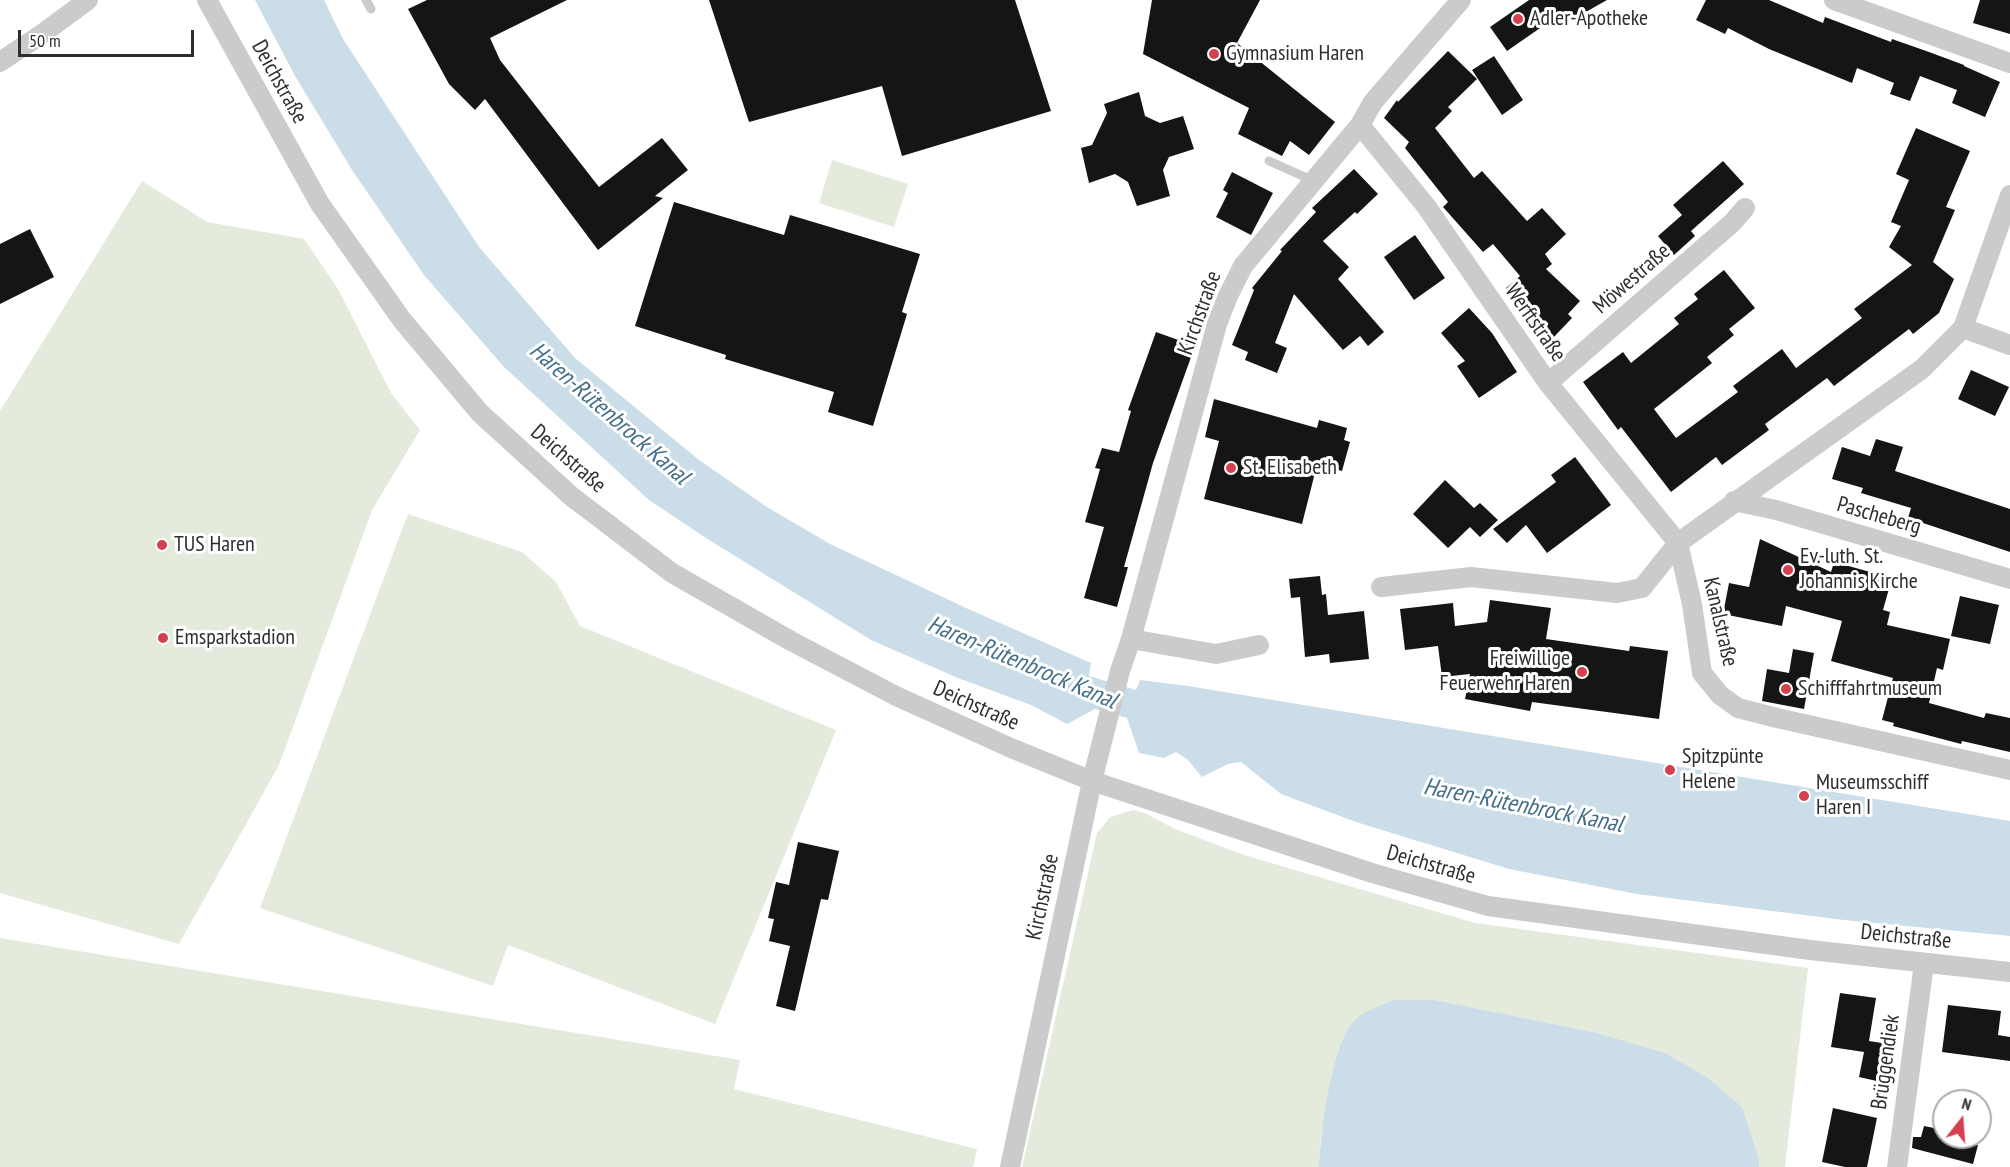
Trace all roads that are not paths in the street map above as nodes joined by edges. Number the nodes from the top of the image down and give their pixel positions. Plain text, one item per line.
1 (88, 0) edge
2 (207, 0) edge
3 (366, 0) edge
4 (1461, 0) edge
5 (1834, 0) edge
6 (371, 9) dead end
7 (0, 62) edge
8 (2010, 63) edge
9 (1360, 125) junction
10 (1269, 161) dead end
11 (1314, 181) junction
12 (2010, 195) edge
13 (1745, 208) dead end
14 (1963, 328) junction
15 (2010, 345) edge
16 (1548, 383) junction
17 (1734, 501) junction
18 (1678, 543) junction
19 (2010, 579) edge
20 (1381, 587) dead end
21 (1131, 639) junction
22 (1259, 645) dead end
23 (2010, 770) edge
24 (1092, 781) junction
25 (1924, 964) junction
26 (2010, 972) edge
27 (1010, 1167) edge
28 (1896, 1167) edge

1 - 7 street
2 - 24 street, Deichstraße
3 - 6 lane
4 - 9 street, Kirchstraße
5 - 8 street
9 - 11 street, Kirchstraße
9 - 16 street, Werftstraße
10 - 11 lane
11 - 21 street, Kirchstraße
12 - 14 street
13 - 16 street, Möwestraße
14 - 15 street
14 - 17 street
16 - 18 street, Werftstraße
17 - 18 street
17 - 19 street, Pascheberg
18 - 20 street
18 - 23 street, Kanalstraße
21 - 22 street
21 - 24 street, Kirchstraße
24 - 25 street, Deichstraße
24 - 27 street, Kirchstraße
25 - 26 street, Deichstraße
25 - 28 street, Brüggendiek

